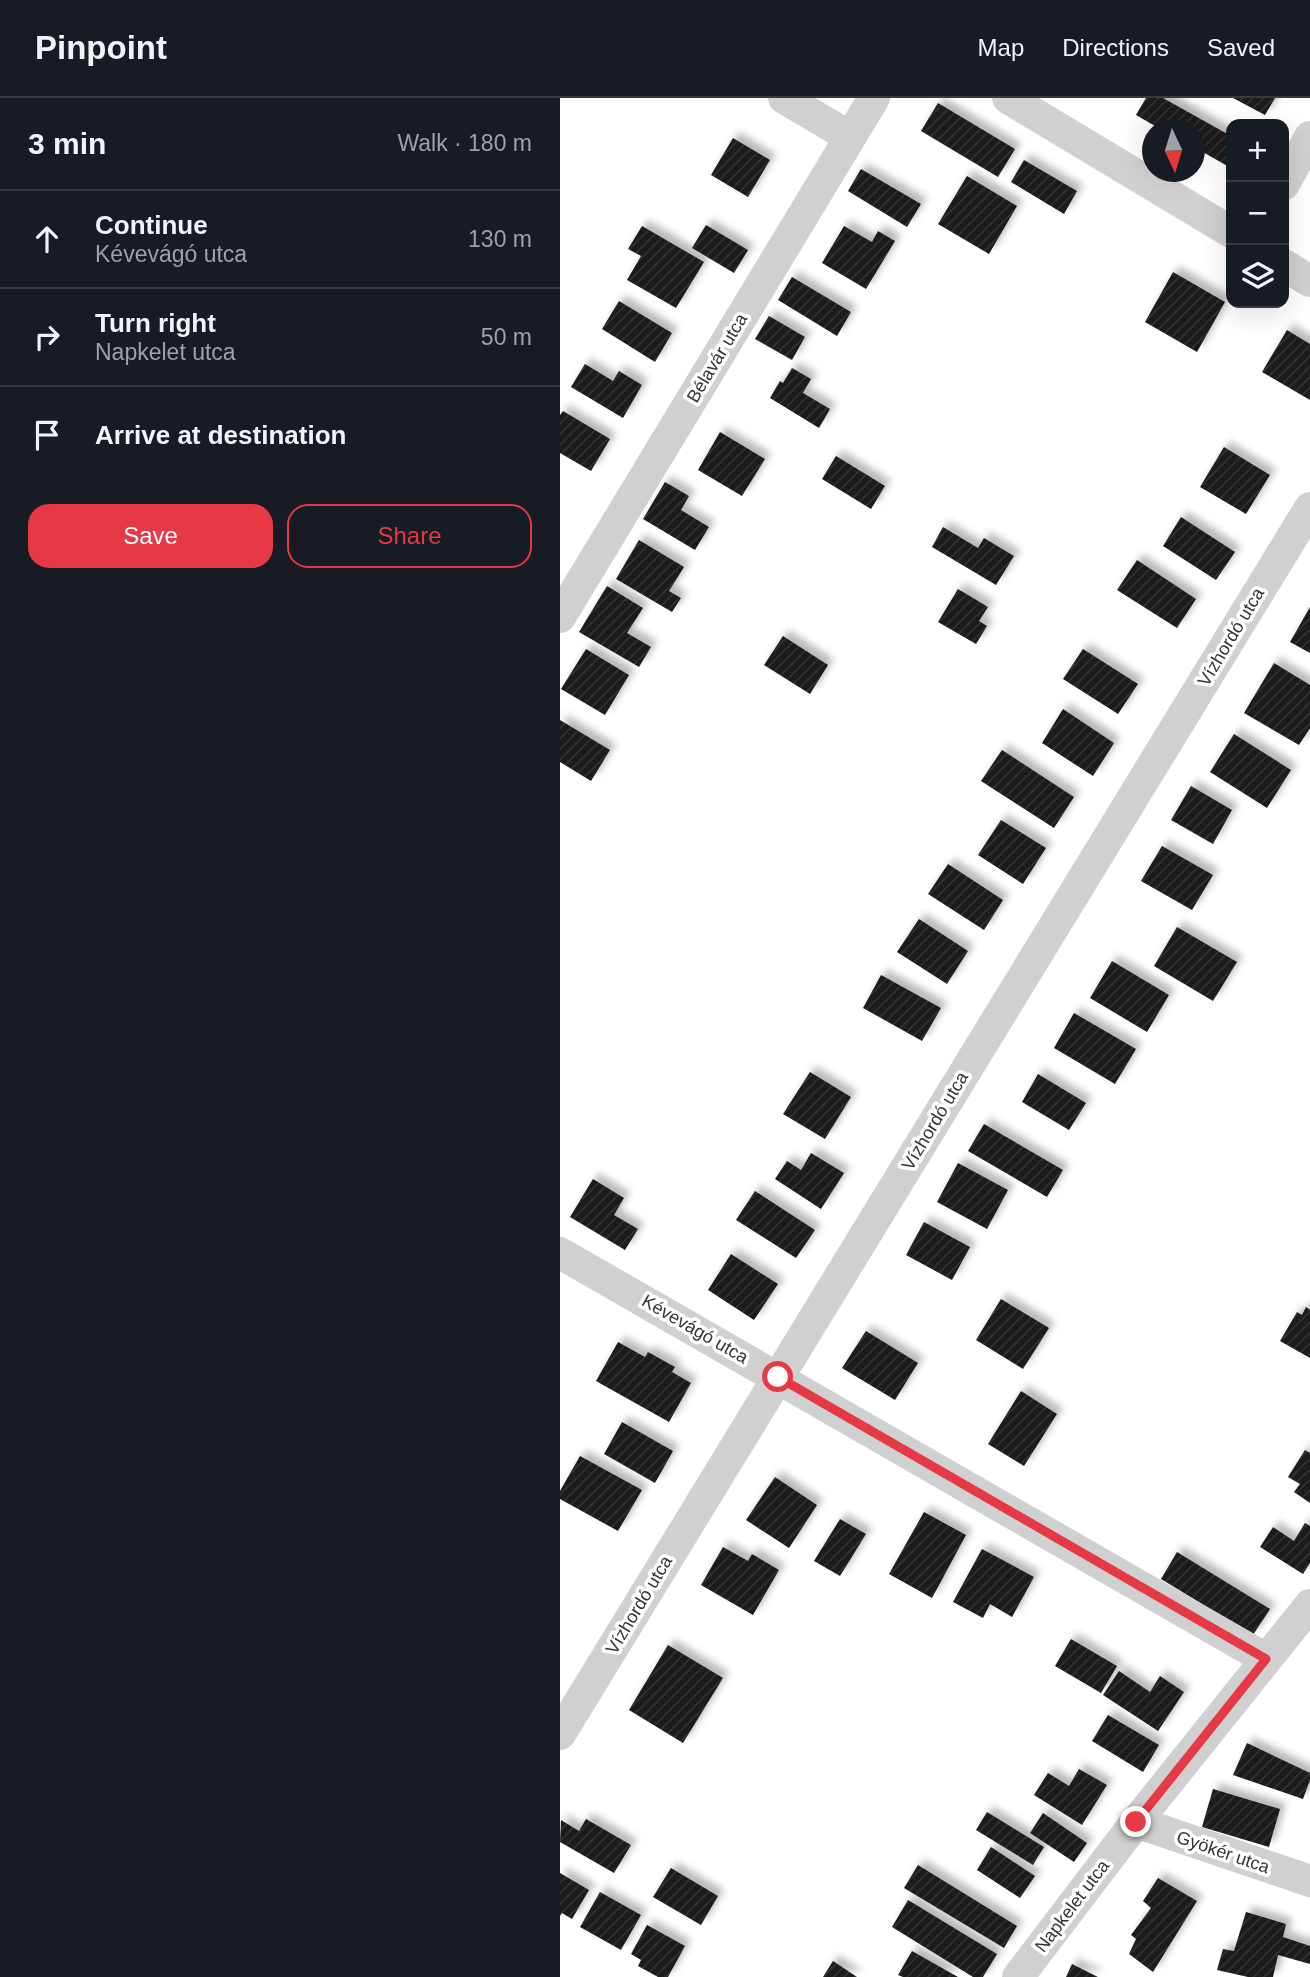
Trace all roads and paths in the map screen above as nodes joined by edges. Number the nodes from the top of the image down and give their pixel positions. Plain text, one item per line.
1 (784, 98) edge
2 (874, 98) edge
3 (1008, 98) edge
4 (1310, 136) edge
5 (850, 137) junction
6 (1285, 182) edge
7 (1226, 229) edge
8 (1289, 268) edge
9 (1310, 281) edge
10 (1310, 508) edge
11 (560, 617) edge
12 (560, 1253) edge
13 (778, 1377) junction
14 (1310, 1605) edge
15 (1266, 1659) junction
16 (560, 1734) edge
17 (1136, 1822) junction
18 (1310, 1881) edge
19 (1018, 1977) edge

1 - 5 street
2 - 5 street, Bélavár utca
3 - 7 street
4 - 6 street
5 - 11 street, Bélavár utca
8 - 9 street
10 - 13 street, Vízhordó utca
12 - 13 street, Kévevágó utca
13 - 15 street, Kévevágó utca
13 - 16 street, Vízhordó utca
14 - 15 street, Napkelet utca
15 - 17 street, Napkelet utca
17 - 18 street, Gyökér utca
17 - 19 street, Napkelet utca

